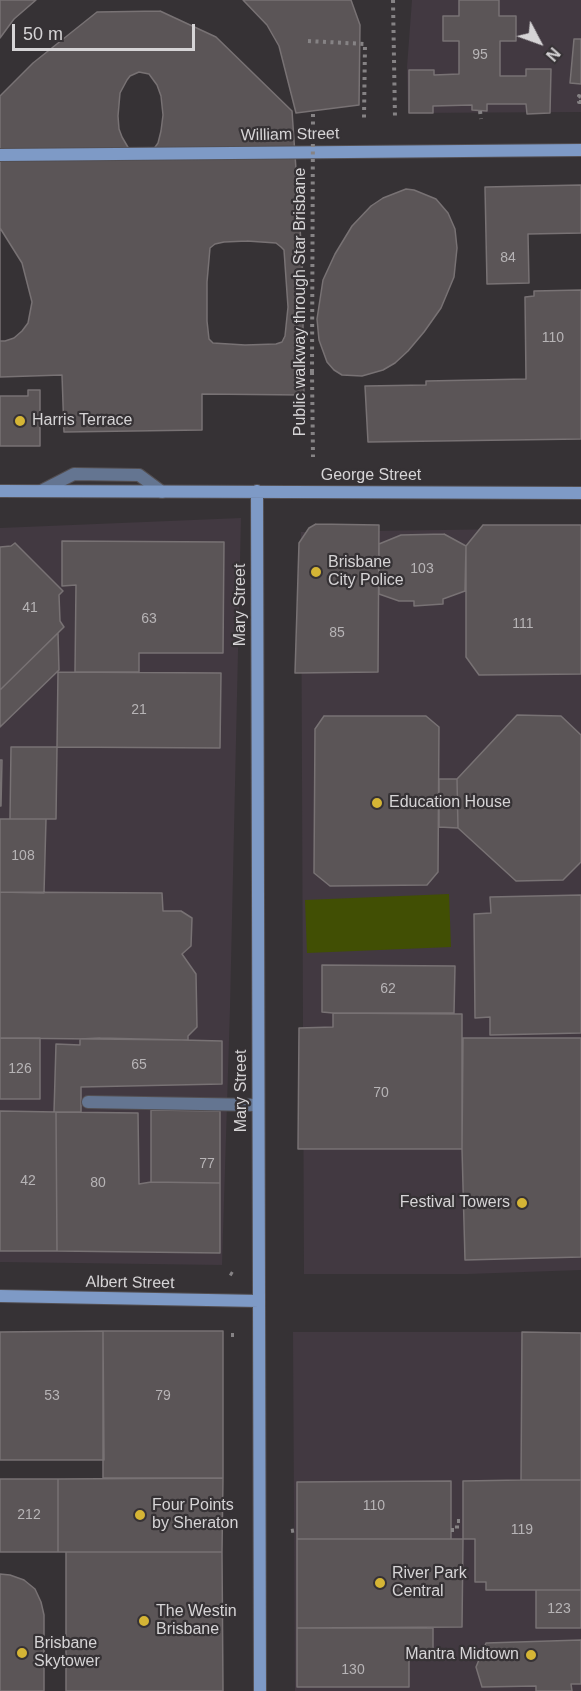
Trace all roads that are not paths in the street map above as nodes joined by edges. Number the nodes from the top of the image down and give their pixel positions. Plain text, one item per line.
1 (581, 150) edge
2 (0, 155) edge
3 (0, 491) edge
4 (41, 491) junction
5 (257, 491) junction
6 (162, 492) junction
7 (581, 493) edge
8 (88, 1102) dead end
9 (258, 1105) junction
10 (0, 1296) edge
11 (259, 1301) junction
12 (260, 1691) edge

1 - 2 street, William Street
3 - 4 street, George Street
4 - 6 street, George Street
4 - 6 lane, George Street
5 - 6 street, George Street
5 - 7 street, George Street
5 - 9 street, Mary Street
8 - 9 lane
9 - 11 street, Mary Street
10 - 11 street, Albert Street
11 - 12 street, Mary Street

